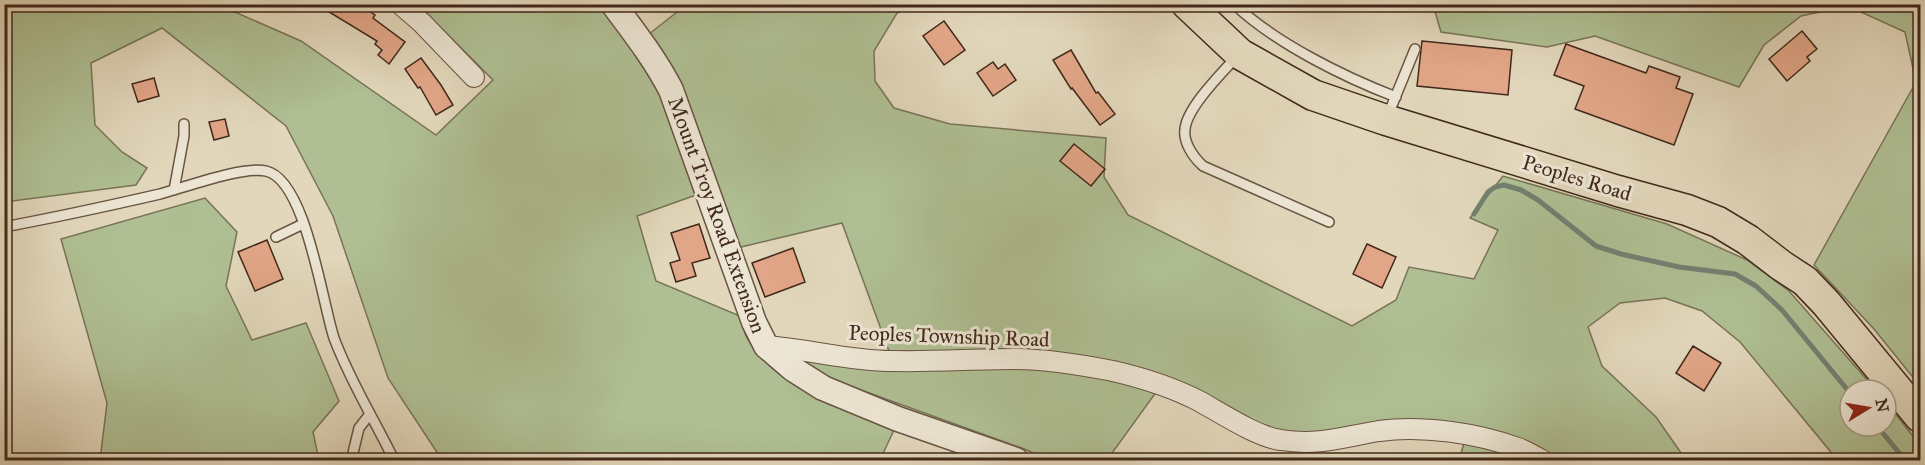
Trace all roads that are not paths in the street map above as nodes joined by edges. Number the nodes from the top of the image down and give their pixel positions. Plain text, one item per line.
1 (400, 4) edge
2 (613, 4) edge
3 (1188, 4) edge
4 (1234, 4) edge
5 (1415, 50) dead end
6 (1240, 54) junction
7 (474, 77) dead end
8 (1391, 109) junction
9 (184, 124) dead end
10 (174, 190) junction
11 (1329, 222) dead end
12 (303, 224) junction
13 (4, 227) edge
14 (276, 237) dead end
15 (766, 346) junction
16 (370, 414) junction
17 (1920, 417) edge
18 (353, 453) dead end
19 (394, 460) edge
20 (1016, 460) edge
21 (1542, 460) edge

1 - 7 street
2 - 15 street, Mount Troy Road Extension
3 - 6 main road, Peoples Road
4 - 8 lane
5 - 8 lane
6 - 8 main road, Peoples Road
6 - 11 lane
8 - 17 main road, Peoples Road
9 - 10 lane
10 - 12 lane
10 - 13 lane
12 - 14 lane
12 - 16 lane
15 - 20 street, Mount Troy Road Extension
15 - 21 street, Peoples Township Road
16 - 18 lane
16 - 19 lane

